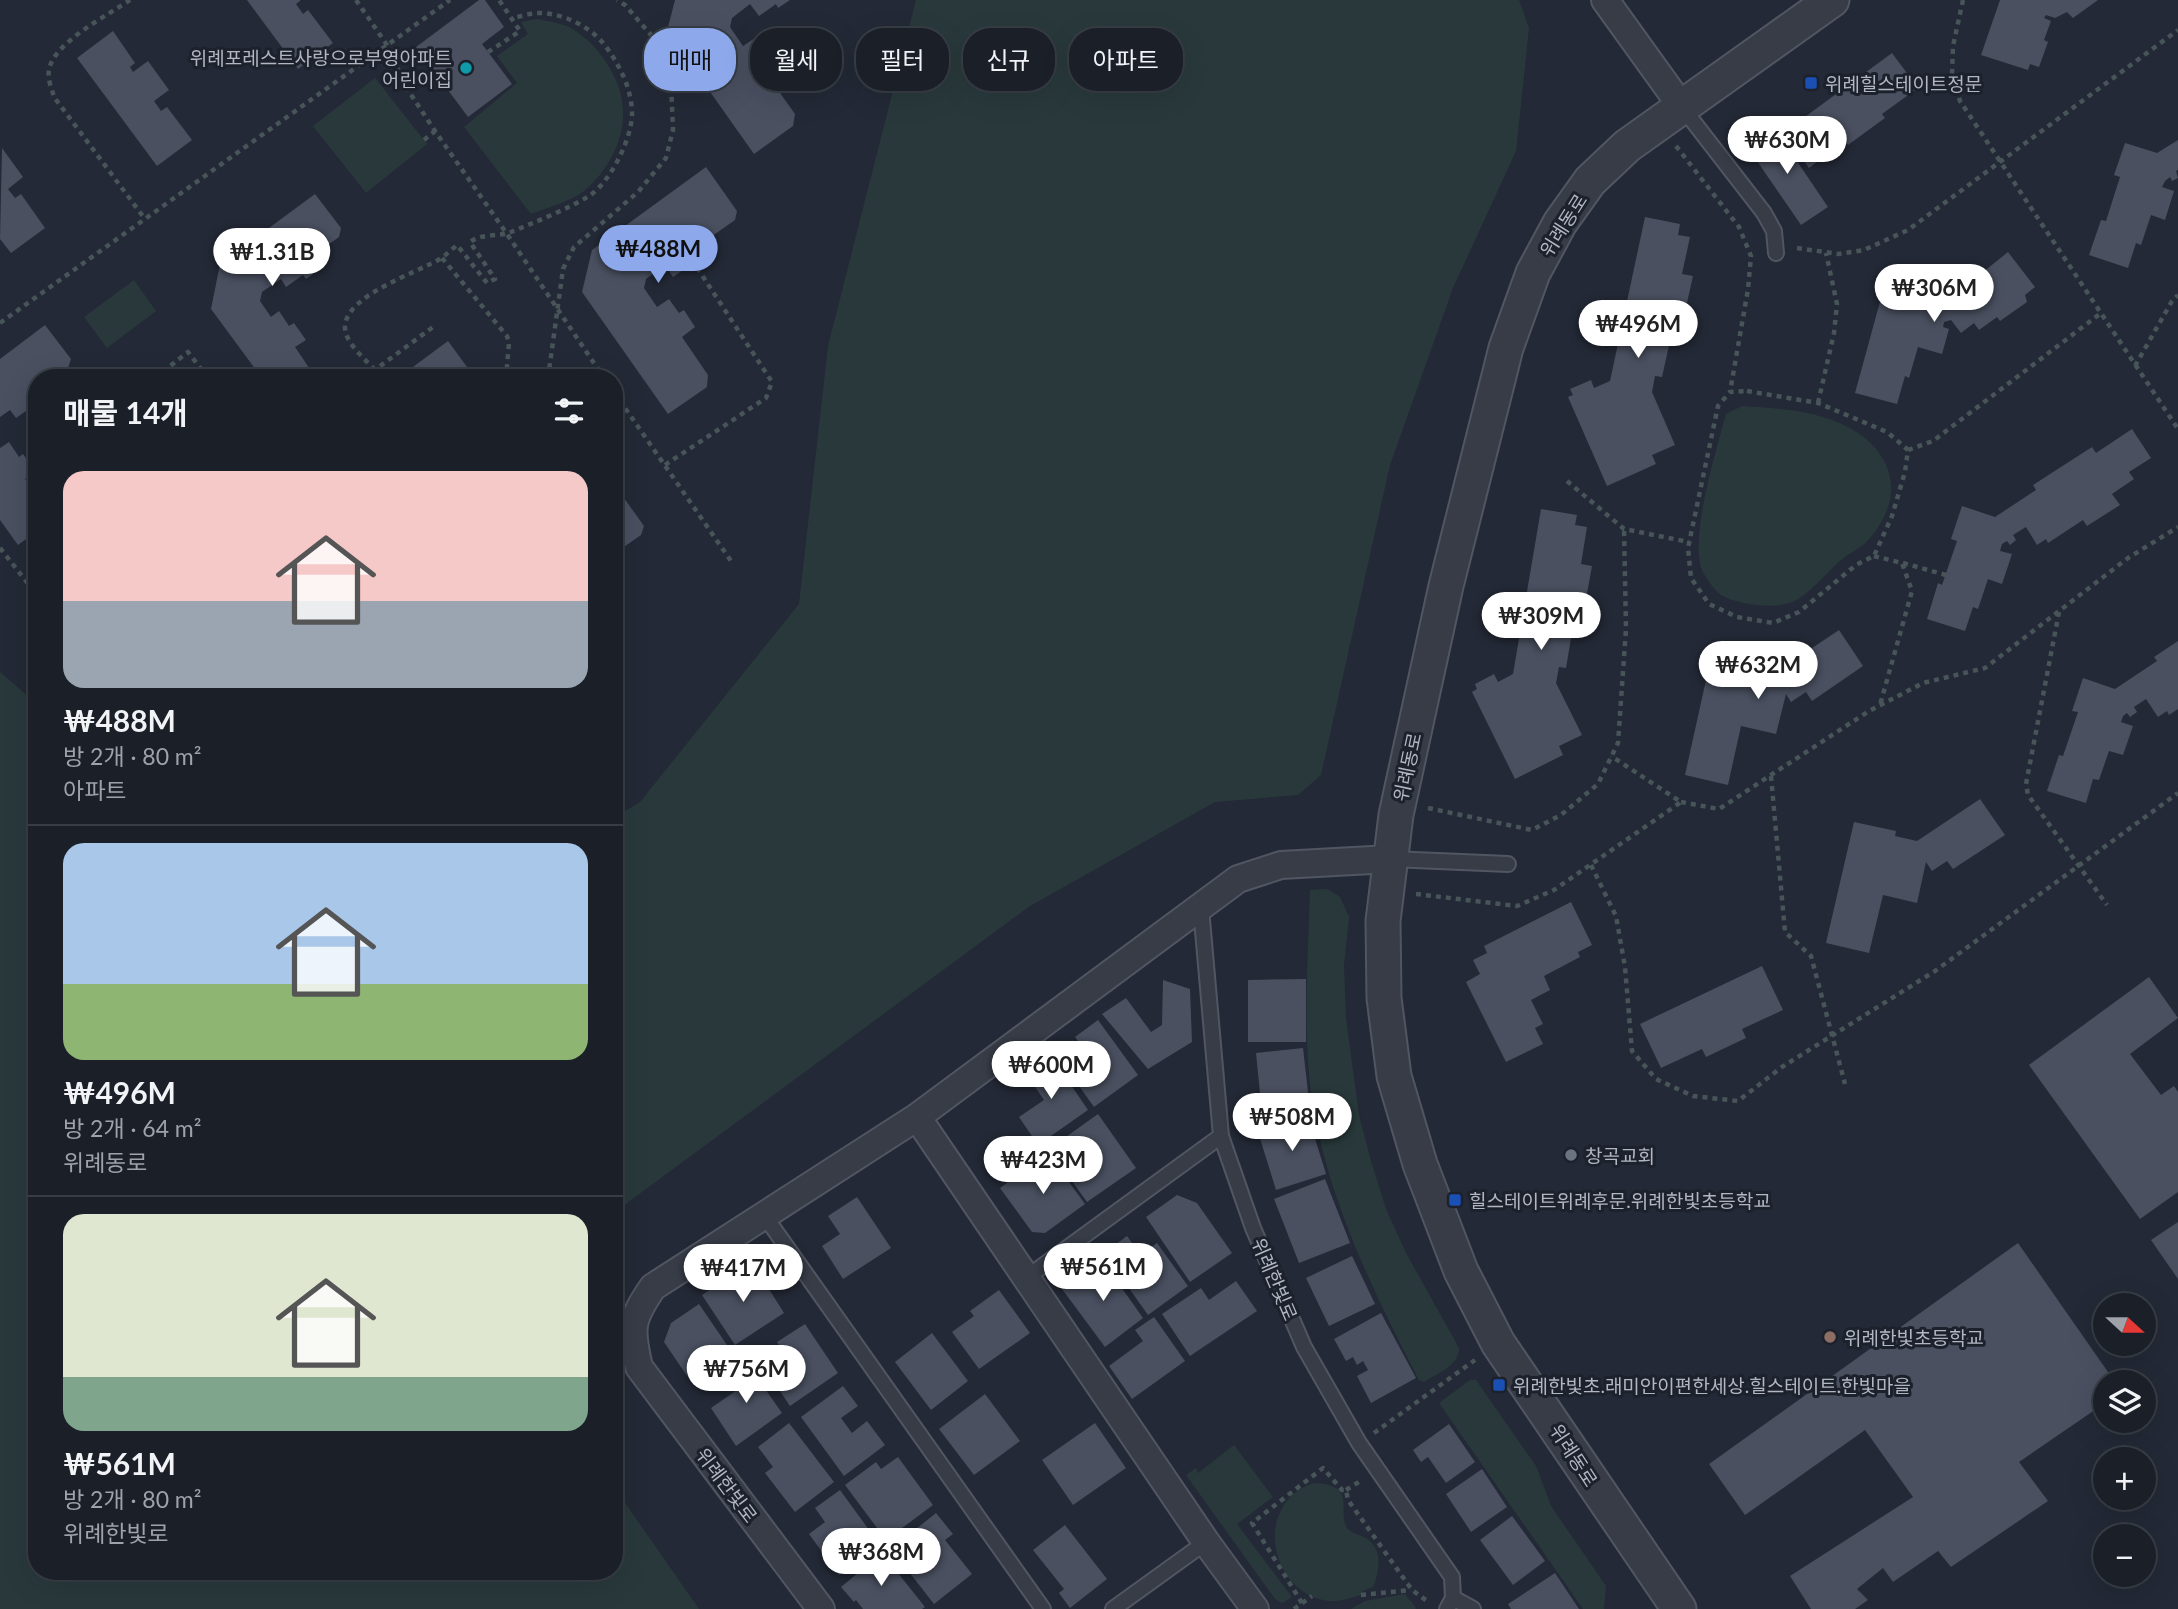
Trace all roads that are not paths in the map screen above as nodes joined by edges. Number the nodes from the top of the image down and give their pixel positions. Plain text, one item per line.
1 (1605, 0) edge
2 (1832, 0) edge
3 (1671, 115) junction
4 (1775, 249) road end
5 (1508, 864) dead end
6 (1388, 875) junction
7 (1201, 908) junction
8 (917, 1117) junction
9 (1221, 1136) junction
10 (764, 1215) junction
11 (1026, 1278) junction
12 (1206, 1542) junction
13 (1450, 1604) edge
14 (1676, 1608) edge
15 (821, 1609) edge
16 (1043, 1609) edge
17 (1114, 1609) edge
18 (1255, 1609) edge
19 (1472, 1609) edge

1 - 3 street
2 - 3 street, 위례동로
3 - 4 lane
3 - 6 street, 위례동로
5 - 6 lane
6 - 7 street, 위례한빛로
6 - 14 street, 위례동로
7 - 8 street, 위례한빛로
7 - 9 lane, 위례한빛로
8 - 10 street, 위례한빛로
8 - 11 street
9 - 11 lane
9 - 13 lane, 위례한빛로
10 - 15 street, 위례한빛로
10 - 16 lane
11 - 12 street
12 - 17 lane
12 - 18 street
13 - 19 lane

